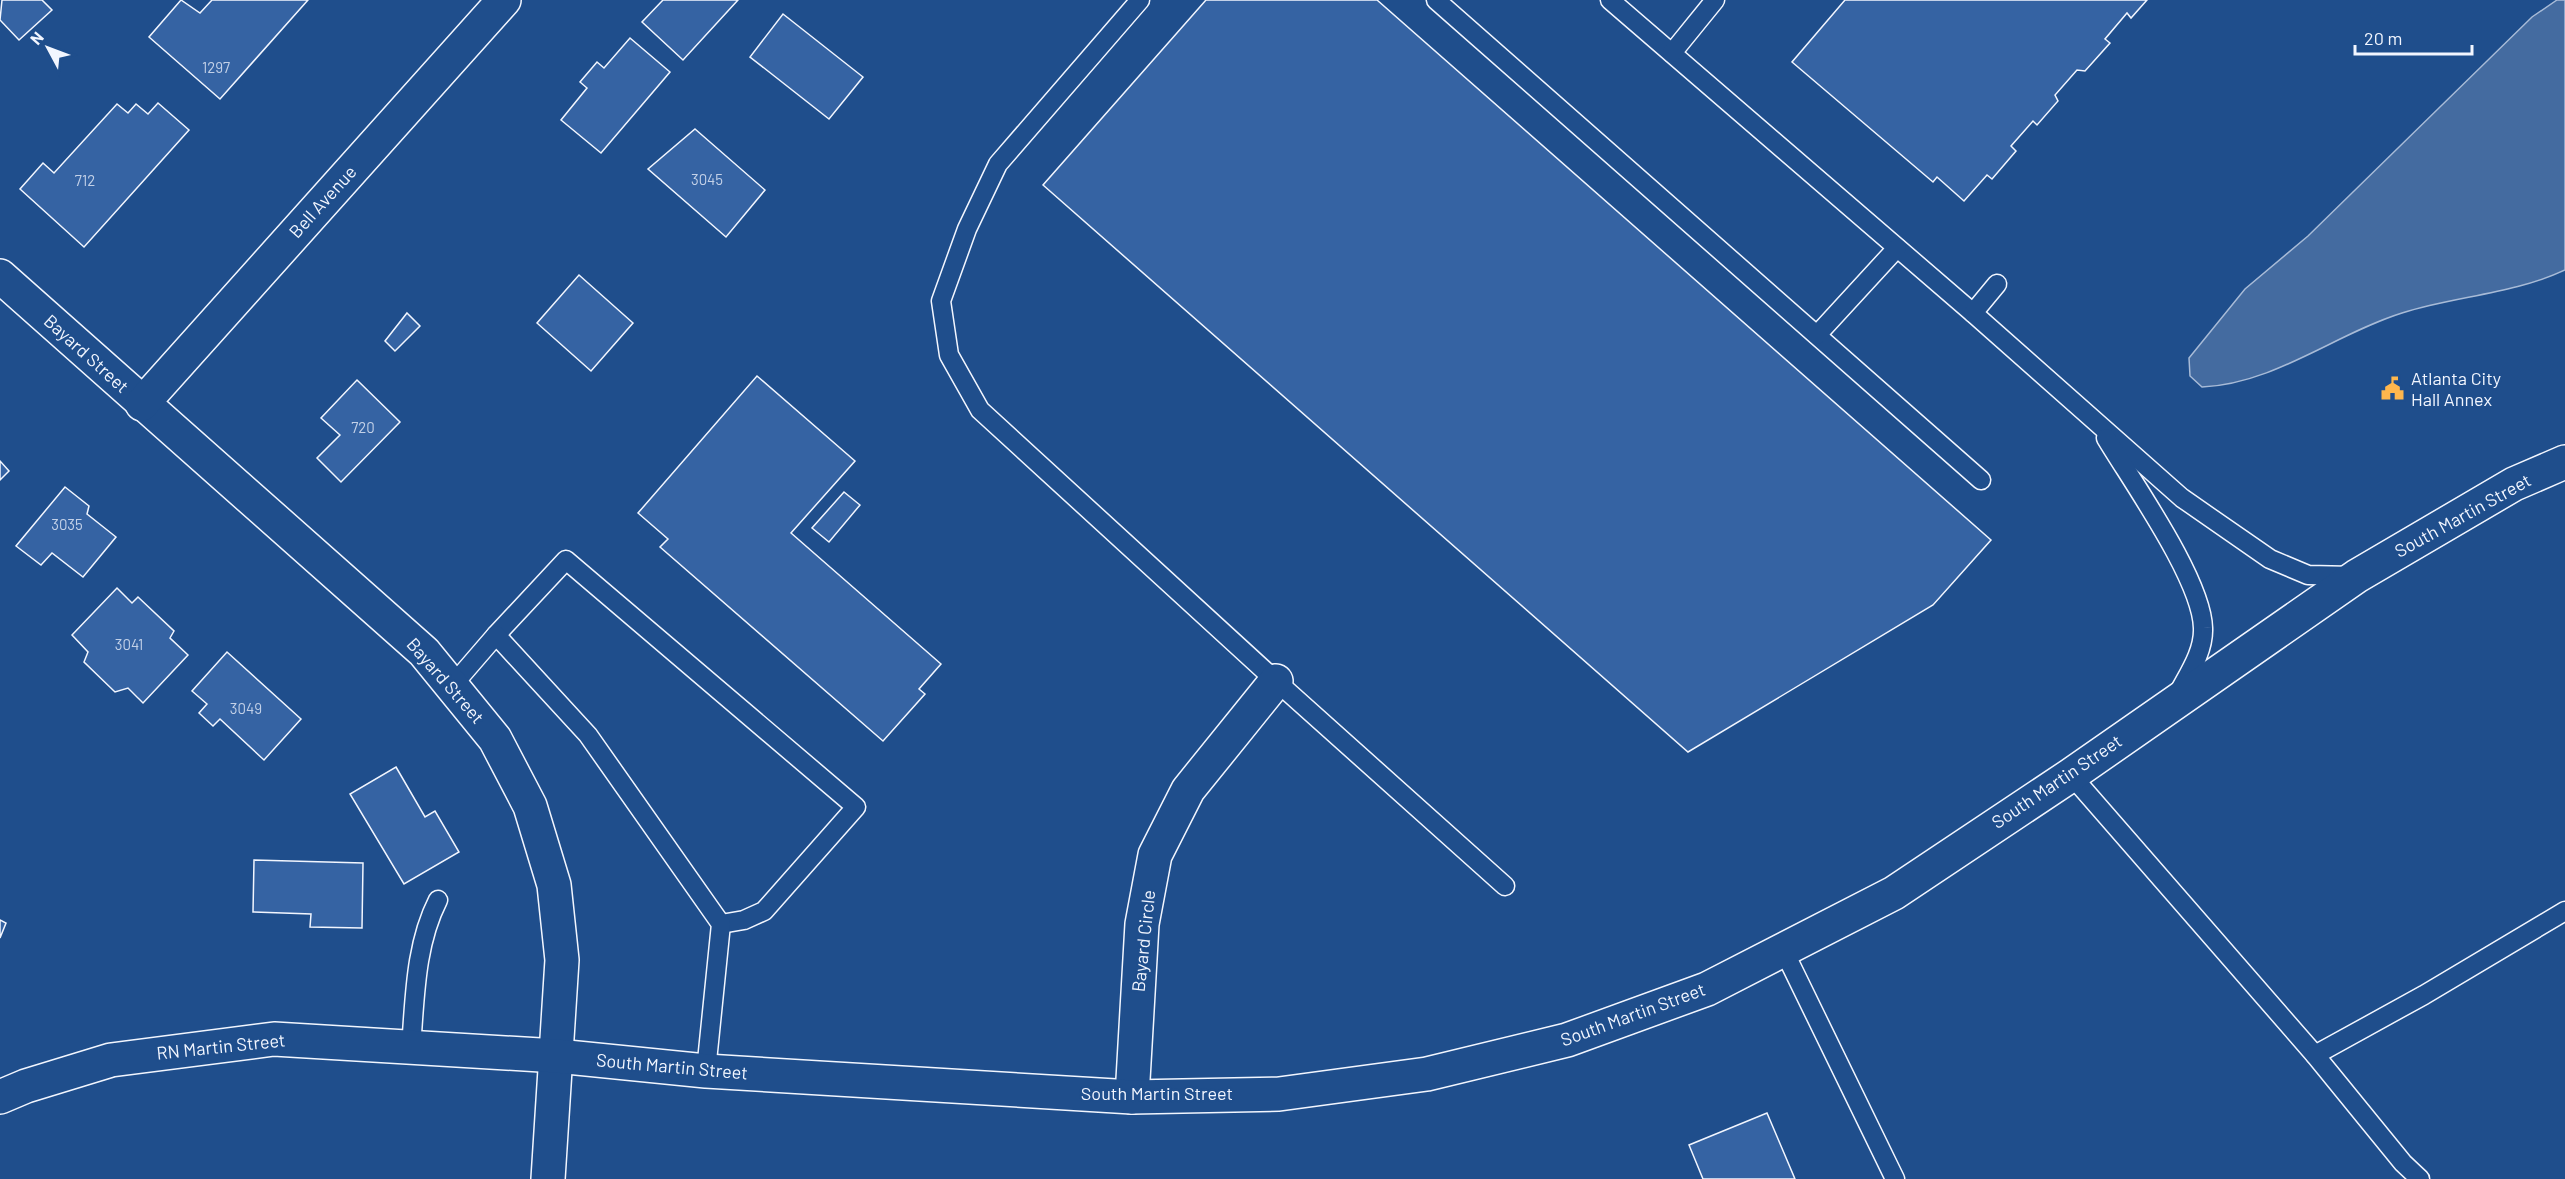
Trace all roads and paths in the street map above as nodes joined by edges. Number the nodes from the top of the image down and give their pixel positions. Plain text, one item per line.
1 (504, 0) edge
2 (1140, 0) edge
3 (1436, 0) edge
4 (1610, 0) edge
5 (1715, 0) edge
6 (1671, 53) junction
7 (1897, 248) junction
8 (0, 276) edge
9 (1997, 284) dead end
10 (1974, 313) junction
11 (1817, 335) junction
12 (142, 404) junction
13 (2097, 424) junction
14 (2565, 462) edge
15 (1981, 480) dead end
16 (2357, 576) junction
17 (496, 635) junction
18 (1276, 681) junction
19 (452, 686) junction
20 (2175, 700) junction
21 (2072, 775) junction
22 (1505, 886) dead end
23 (438, 900) dead end
24 (2565, 910) edge
25 (721, 924) junction
26 (1783, 949) junction
27 (411, 1047) junction
28 (2314, 1055) junction
29 (557, 1056) junction
30 (706, 1071) junction
31 (0, 1097) edge
32 (1132, 1097) junction
33 (548, 1179) edge
34 (1896, 1179) edge
35 (2420, 1179) edge

1 - 12 street, Bell Avenue
2 - 18 lane
3 - 11 lane
4 - 6 lane
5 - 6 lane
6 - 7 lane
7 - 10 lane
7 - 11 lane
8 - 12 street, Bayard Street
9 - 10 lane
10 - 13 lane
11 - 15 lane
12 - 19 street, Bayard Street
13 - 16 lane
13 - 20 lane
14 - 16 street, South Martin Street
16 - 20 street, South Martin Street
17 - 19 lane
17 - 25 lane
17 - 25 lane
18 - 22 lane
18 - 32 street, Bayard Circle
19 - 29 street, Bayard Street
20 - 21 street, South Martin Street
21 - 26 street, South Martin Street
21 - 28 lane
23 - 27 lane
24 - 28 lane
25 - 30 lane
26 - 32 street, South Martin Street
26 - 34 lane
27 - 29 street, RN Martin Street
27 - 31 street, RN Martin Street
28 - 35 lane
29 - 30 street, South Martin Street
29 - 33 street, Bayard Street
30 - 32 street, South Martin Street

